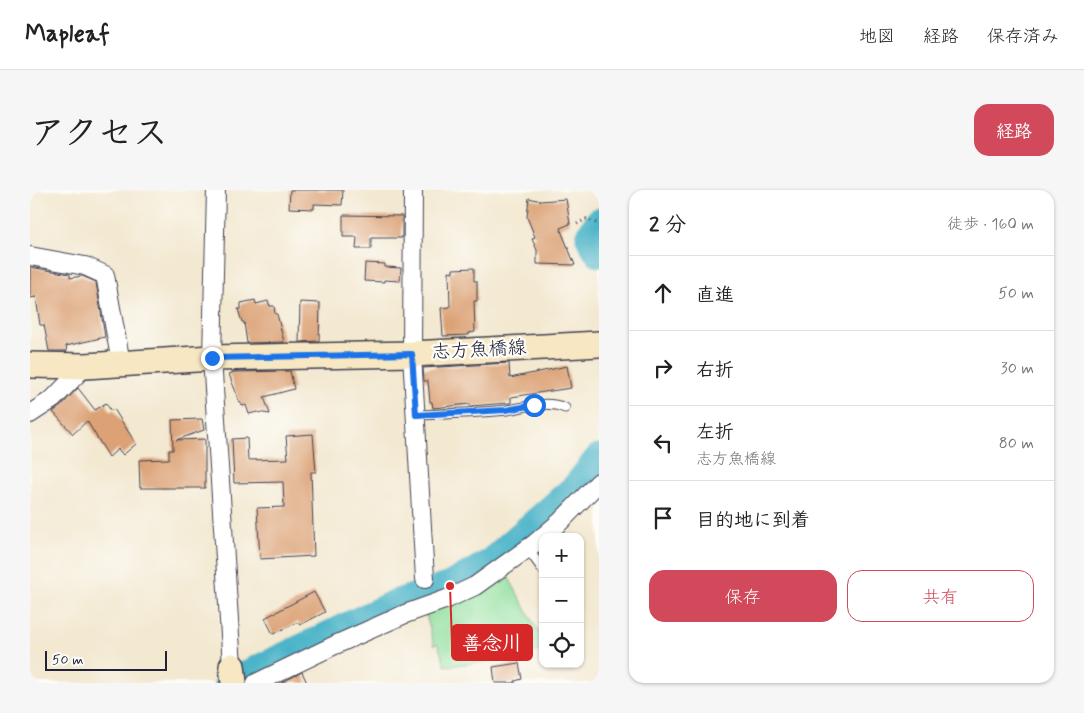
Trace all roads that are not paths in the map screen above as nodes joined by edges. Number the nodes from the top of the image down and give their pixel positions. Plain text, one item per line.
1 (216, 190) edge
2 (413, 190) edge
3 (30, 256) edge
4 (599, 344) edge
5 (412, 354) junction
6 (212, 358) junction
7 (121, 363) junction
8 (30, 365) edge
9 (85, 366) junction
10 (565, 408) dead end
11 (30, 414) edge
12 (416, 415) junction
13 (599, 482) edge
14 (528, 549) junction
15 (539, 564) edge
16 (425, 579) dead end
17 (233, 674) edge
18 (256, 683) edge

1 - 6 street
2 - 5 street
3 - 7 street
4 - 5 main road, 志方魚橋線
5 - 6 main road, 志方魚橋線
5 - 12 street
6 - 7 main road, 志方魚橋線
6 - 17 street
7 - 9 main road, 志方魚橋線
8 - 9 main road, 志方魚橋線
9 - 11 street
10 - 12 lane
12 - 16 street
13 - 14 street
14 - 15 lane
14 - 18 street

